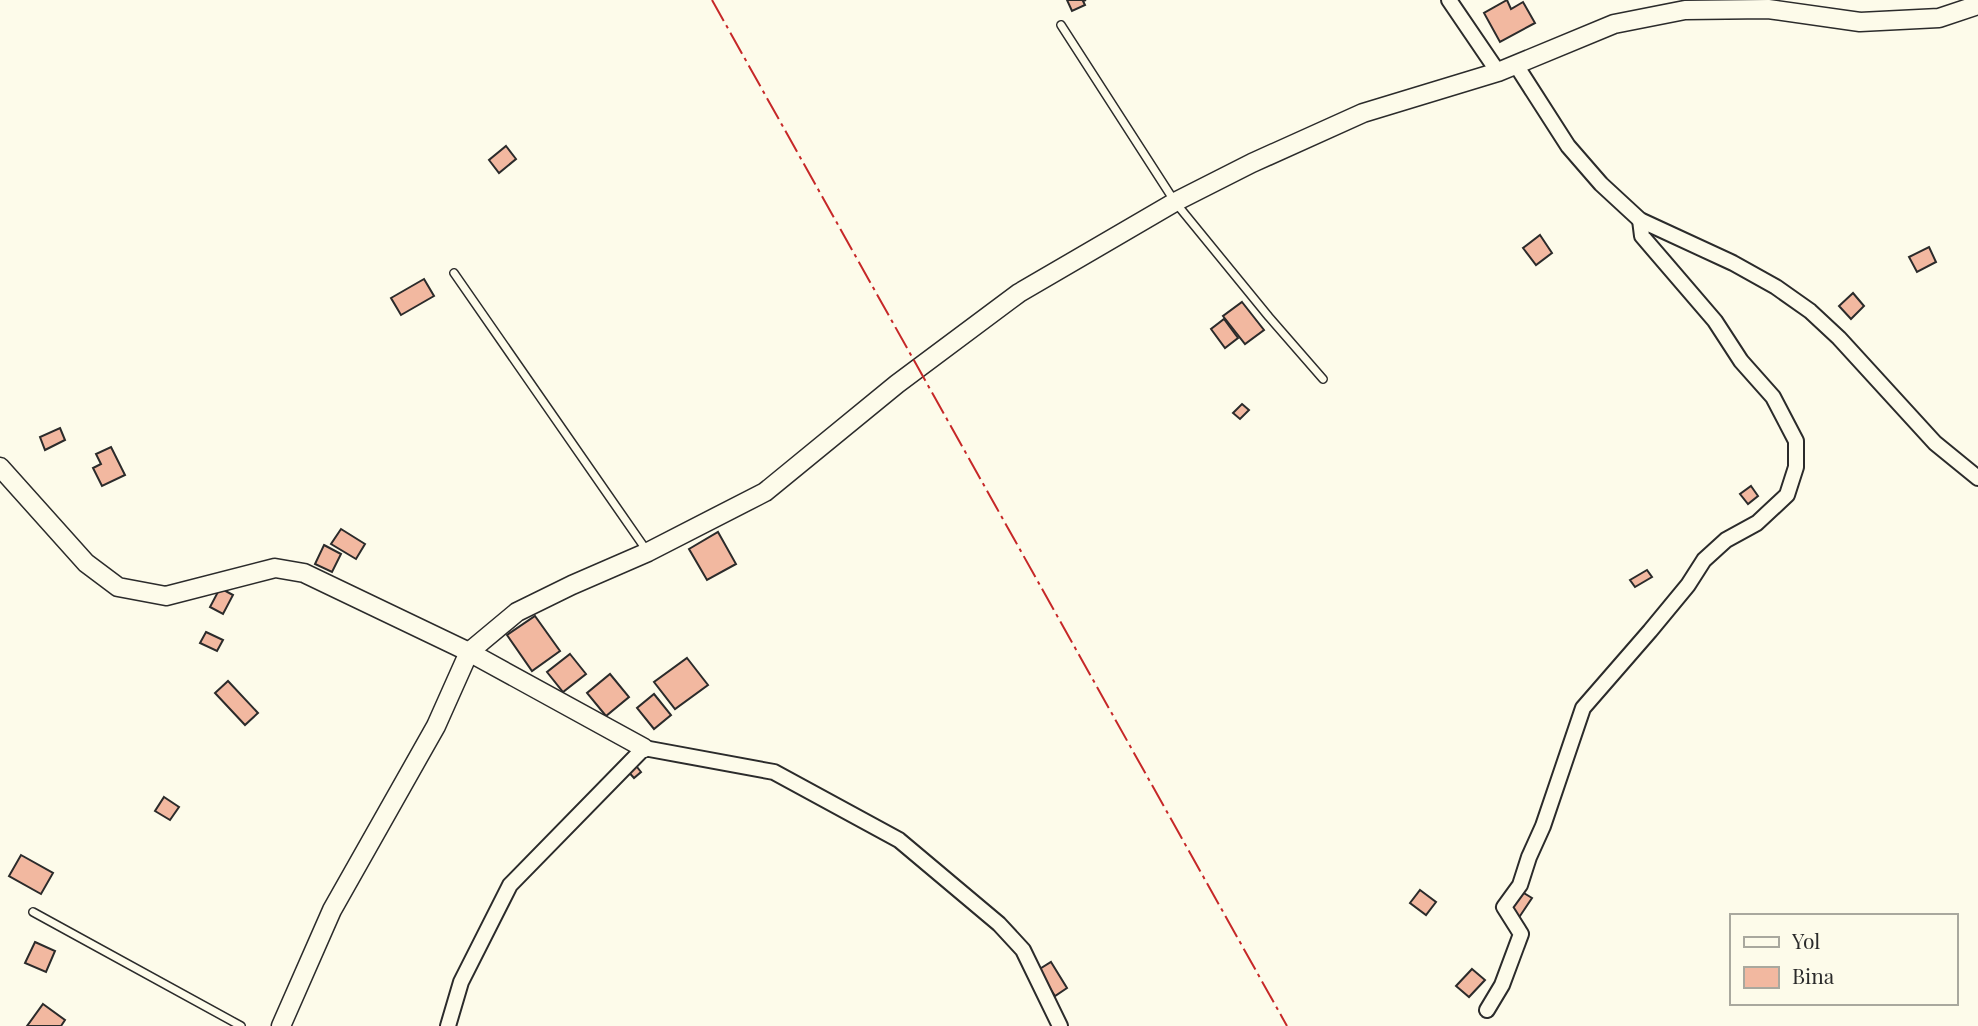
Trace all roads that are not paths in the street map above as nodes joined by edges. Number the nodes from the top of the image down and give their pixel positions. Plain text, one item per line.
1 (1449, 0) edge
2 (1978, 5) edge
3 (1061, 25) dead end
4 (1516, 65) junction
5 (1498, 72) junction
6 (1175, 202) junction
7 (1640, 220) junction
8 (454, 273) dead end
9 (1323, 379) dead end
10 (0, 467) edge
11 (1978, 478) edge
12 (648, 552) junction
13 (469, 652) junction
14 (644, 748) junction
15 (33, 912) dead end
16 (1487, 1010) dead end
17 (241, 1026) edge
18 (281, 1026) edge
19 (448, 1026) edge
20 (1060, 1026) edge

1 - 5 street
2 - 4 street
3 - 6 lane
4 - 5 street
4 - 7 street
5 - 6 street
6 - 9 lane
6 - 12 street
7 - 11 street
7 - 16 street
8 - 12 lane
10 - 13 street
12 - 13 street
13 - 14 street
13 - 18 street
14 - 19 street
14 - 20 street
15 - 17 lane

